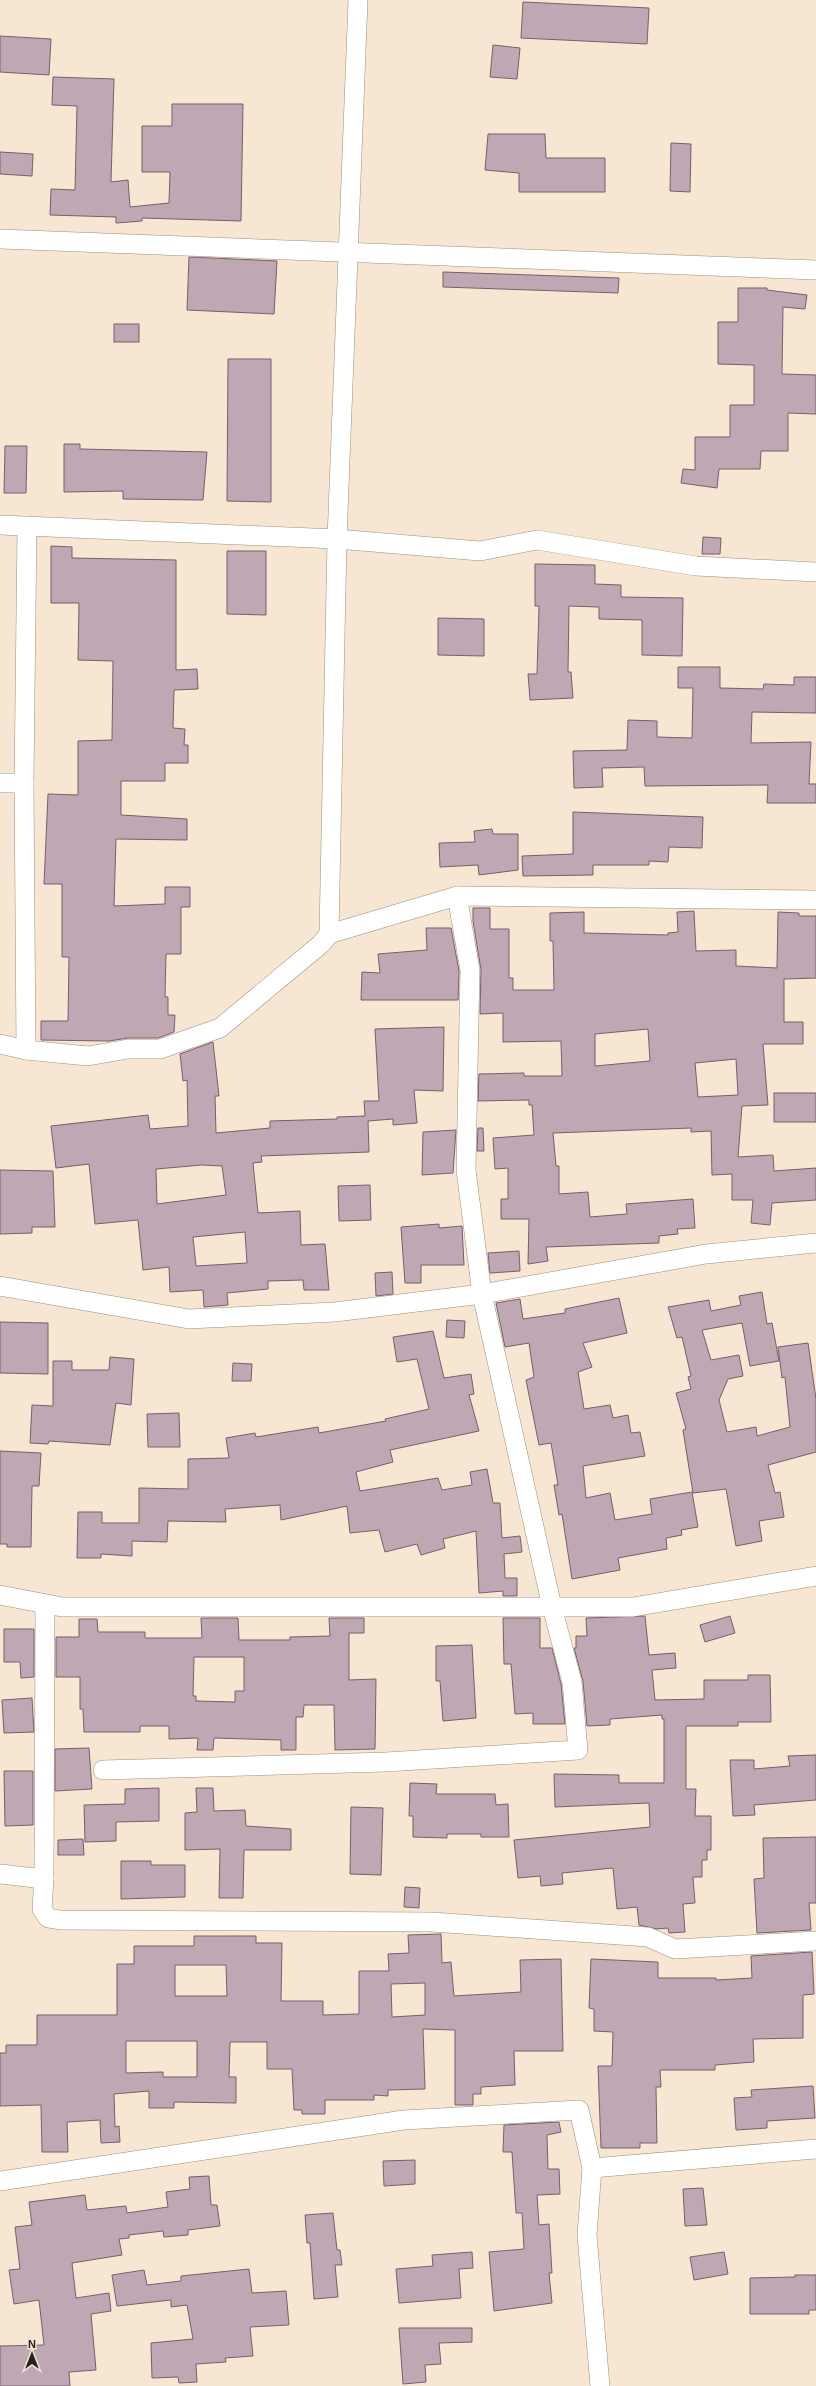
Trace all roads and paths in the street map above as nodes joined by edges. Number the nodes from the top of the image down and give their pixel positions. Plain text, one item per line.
1 (358, 0) edge
2 (0, 239) edge
3 (348, 252) junction
4 (816, 270) edge
5 (0, 525) edge
6 (27, 526) junction
7 (337, 539) junction
8 (816, 572) edge
9 (0, 783) edge
10 (24, 783) junction
11 (456, 896) junction
12 (816, 900) edge
13 (329, 934) junction
14 (0, 1044) edge
15 (26, 1050) junction
16 (816, 1244) edge
17 (0, 1286) edge
18 (482, 1294) junction
19 (816, 1576) edge
20 (0, 1595) edge
21 (45, 1604) junction
22 (552, 1607) junction
23 (102, 1770) dead end
24 (0, 1874) edge
25 (44, 1878) junction
26 (816, 1941) edge
27 (816, 2149) edge
28 (592, 2168) junction
29 (0, 2181) edge
30 (600, 2386) edge

1 - 3 street
2 - 3 street
3 - 4 street
3 - 7 street
5 - 6 street
6 - 7 street
6 - 10 street
7 - 8 street
7 - 13 street
9 - 10 street
10 - 15 street
11 - 12 street
11 - 13 street
11 - 18 street
13 - 15 street
14 - 15 street
16 - 18 street
17 - 18 street
18 - 22 street
19 - 22 street
20 - 21 street
21 - 22 street
21 - 25 street
22 - 23 street
24 - 25 street
25 - 26 street
27 - 28 street
28 - 29 street
28 - 30 street

